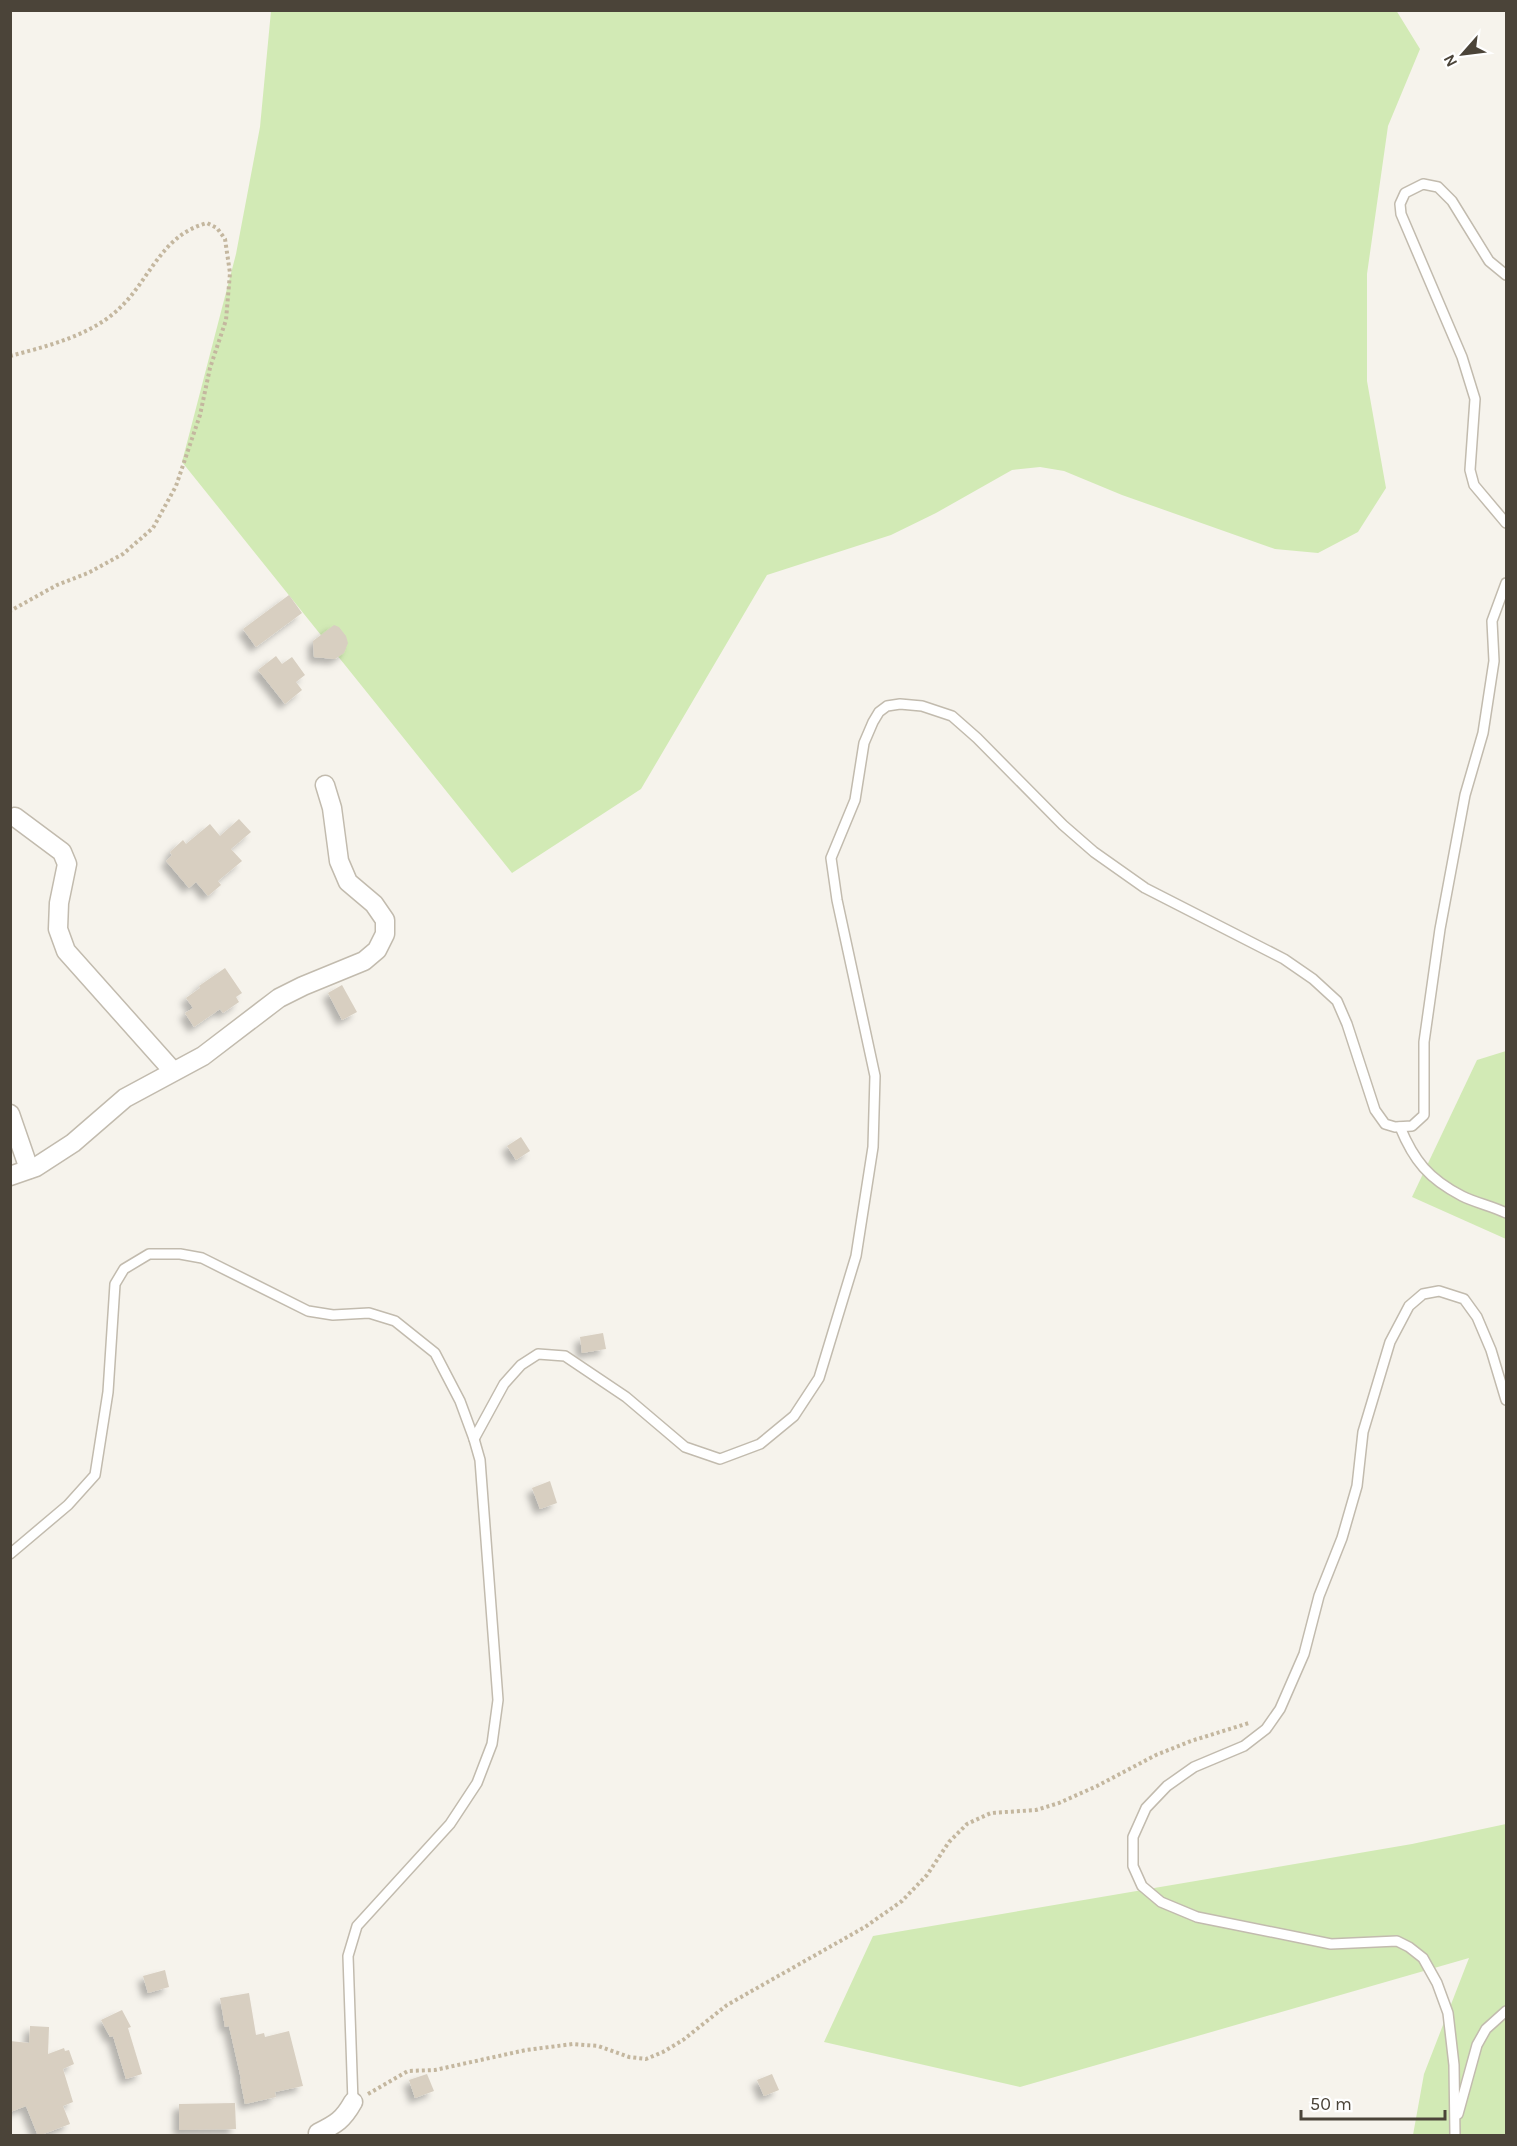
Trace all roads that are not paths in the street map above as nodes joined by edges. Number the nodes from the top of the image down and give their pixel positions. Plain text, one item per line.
1 (1506, 275) edge
2 (1506, 523) edge
3 (1506, 583) edge
4 (325, 785) dead end
5 (15, 817) dead end
6 (173, 1071) junction
7 (10, 1114) edge
8 (1400, 1127) junction
9 (29, 1169) junction
10 (10, 1176) edge
11 (1506, 1213) edge
12 (1506, 1400) edge
13 (474, 1439) junction
14 (10, 1554) edge
15 (1506, 2011) edge
16 (353, 2102) joint
17 (1455, 2132) edge
18 (318, 2134) edge

1 - 2 lane
3 - 8 lane
4 - 6 street
5 - 6 street
6 - 9 street
7 - 9 street
8 - 11 lane
8 - 13 lane
9 - 10 street
12 - 17 lane
13 - 14 lane
13 - 16 lane
15 - 17 lane
16 - 18 street

